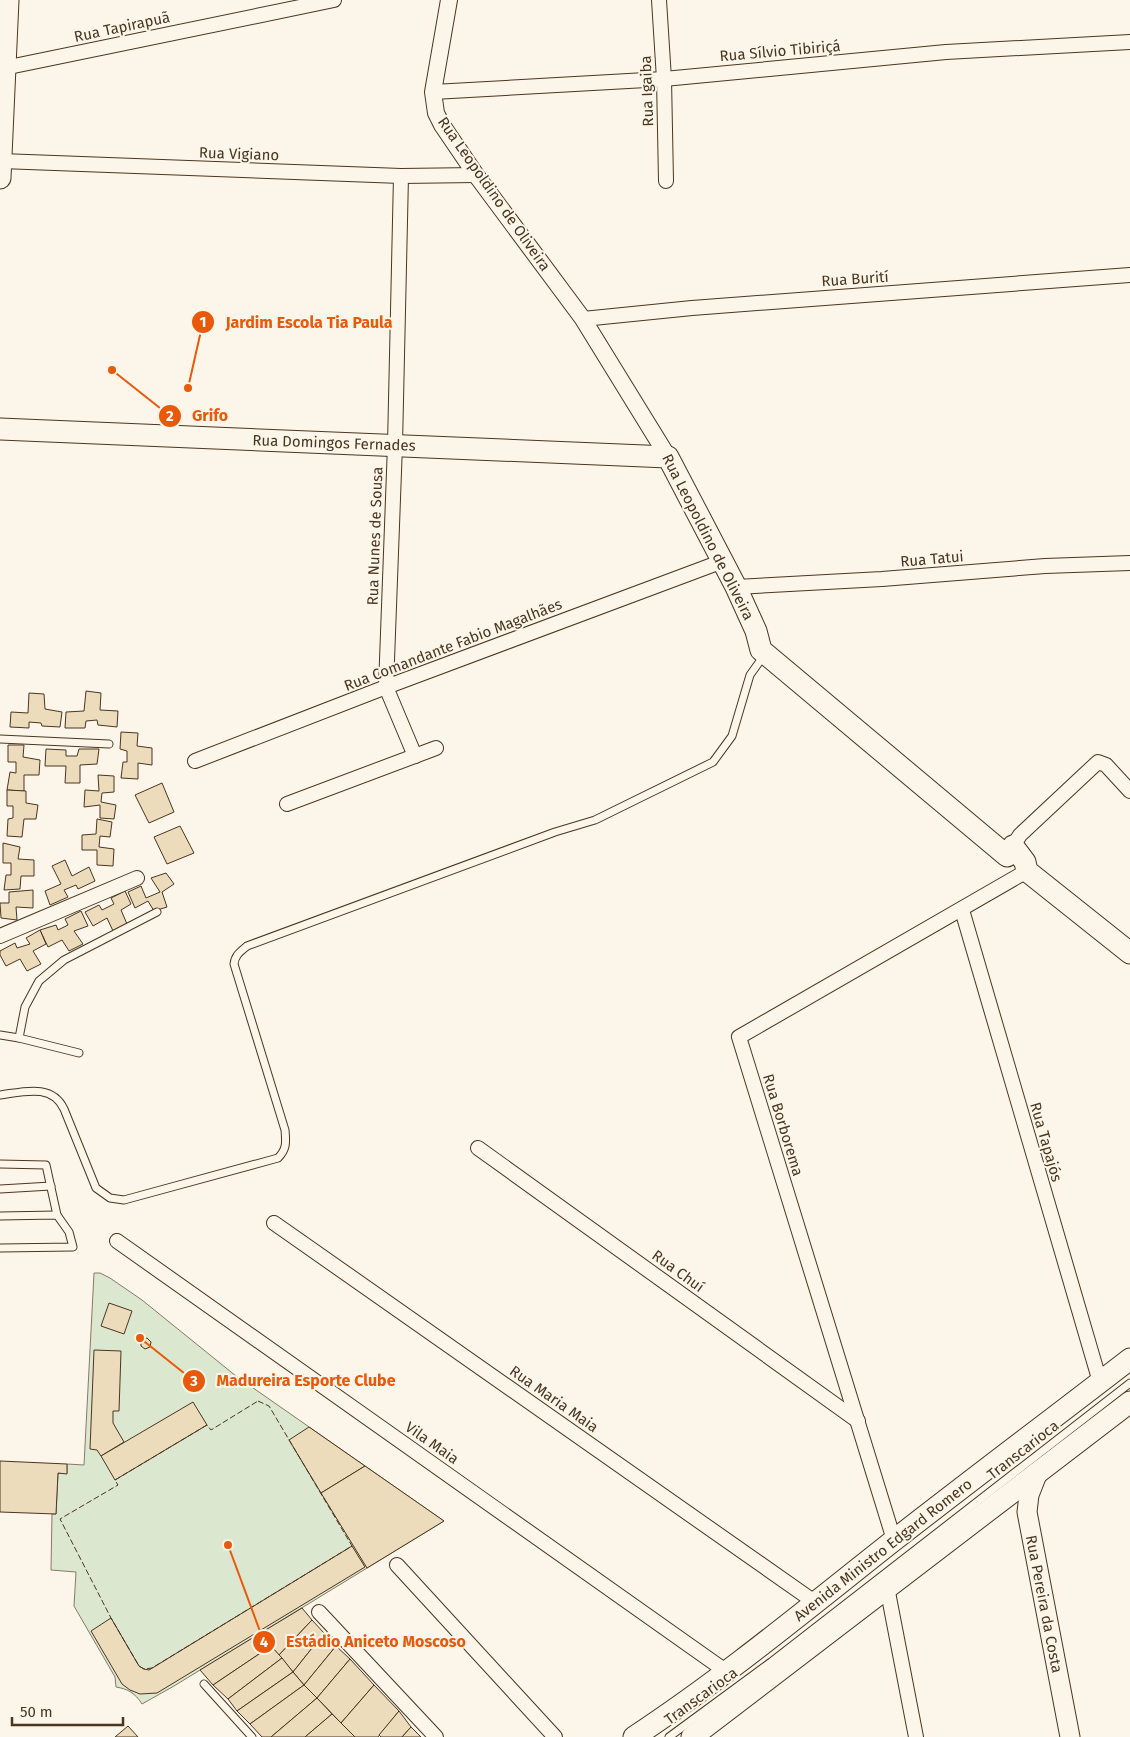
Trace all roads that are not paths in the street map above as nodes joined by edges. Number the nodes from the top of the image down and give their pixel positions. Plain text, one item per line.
1 (8, 0) edge
2 (334, 0) edge
3 (449, 0) edge
4 (659, 0) edge
5 (1130, 42) edge
6 (4, 68) junction
7 (664, 79) junction
8 (433, 92) junction
9 (0, 169) edge
10 (476, 175) junction
11 (402, 176) junction
12 (666, 181) dead end
13 (1130, 275) edge
14 (583, 319) junction
15 (0, 429) edge
16 (395, 445) junction
17 (668, 457) junction
18 (723, 561) junction
19 (1130, 563) edge
20 (736, 587) junction
21 (761, 650) junction
22 (386, 687) junction
23 (0, 738) edge
24 (109, 744) dead end
25 (436, 748) dead end
26 (415, 756) junction
27 (195, 761) dead end
28 (1130, 791) edge
29 (287, 804) dead end
30 (1012, 846) junction
31 (1027, 871) junction
32 (137, 878) dead end
33 (962, 910) junction
34 (157, 912) dead end
35 (0, 936) edge
36 (1130, 953) edge
37 (0, 1035) edge
38 (19, 1038) junction
39 (78, 1053) dead end
40 (0, 1095) edge
41 (478, 1148) dead end
42 (0, 1164) edge
43 (51, 1186) junction
44 (0, 1188) edge
45 (57, 1215) junction
46 (0, 1216) edge
47 (274, 1223) dead end
48 (117, 1240) dead end
49 (0, 1248) edge
50 (1130, 1359) edge
51 (1100, 1382) junction
52 (1130, 1384) edge
53 (1130, 1402) edge
54 (858, 1420) junction
55 (1038, 1472) junction
56 (894, 1540) junction
57 (397, 1565) dead end
58 (887, 1587) junction
59 (816, 1603) junction
60 (319, 1612) dead end
61 (727, 1672) junction
62 (204, 1684) dead end
63 (252, 1737) edge
64 (436, 1737) edge
65 (555, 1737) edge
66 (634, 1737) edge
67 (669, 1737) edge
68 (692, 1737) edge
69 (916, 1737) edge
70 (1070, 1737) edge

1 - 6 main road
2 - 6 street, Rua Tapirapuã
3 - 8 street, Rua Leopoldino de Oliveira
4 - 7 street, Rua Igaiba
5 - 7 street, Rua Sílvio Tibiriçá
6 - 9 main road
7 - 8 street, Rua Sílvio Tibiriçá
7 - 12 street, Rua Igaiba
8 - 10 street, Rua Leopoldino de Oliveira
9 - 11 street, Rua Vigiano
10 - 11 street, Rua Vigiano
10 - 14 street, Rua Leopoldino de Oliveira
11 - 16 street, Rua Nunes de Sousa
13 - 14 street, Rua Burití
14 - 17 street, Rua Leopoldino de Oliveira
15 - 16 main road, Rua Domingos Fernades
16 - 17 main road, Rua Domingos Fernades
16 - 22 street, Rua Nunes de Sousa
17 - 18 main road, Rua Leopoldino de Oliveira
18 - 20 main road, Rua Leopoldino de Oliveira
18 - 22 street, Rua Comandante Fabio Magalhães
19 - 20 street, Rua Tatui
20 - 21 main road, Rua Leopoldino de Oliveira
21 - 30 main road
21 - 40 lane
22 - 26 street
22 - 27 street, Rua Comandante Fabio Magalhães
23 - 24 lane
25 - 26 street
26 - 29 street
28 - 30 street
30 - 31 main road
31 - 33 street, Rua Borborema
31 - 36 main road
32 - 35 street
33 - 51 street, Rua Tapajós
33 - 54 street, Rua Borborema
34 - 38 lane
37 - 38 lane
38 - 39 lane
41 - 54 street, Rua Chuí
42 - 43 lane
43 - 44 lane
43 - 45 lane
45 - 46 lane
45 - 49 lane
47 - 59 street, Rua Maria Maia
48 - 61 street, Vila Maia
50 - 51 main road, Avenida Ministro Edgard Romero
51 - 56 main road, Avenida Ministro Edgard Romero
52 - 67 lane, Transcarioca
53 - 55 main road, Avenida Ministro Edgard Romero
54 - 56 street, Rua Borborema
55 - 58 main road, Avenida Ministro Edgard Romero
55 - 70 main road, Rua Pereira da Costa
56 - 59 main road, Avenida Ministro Edgard Romero
57 - 65 street
58 - 68 main road, Avenida Ministro Edgard Romero
58 - 69 street
59 - 61 main road, Avenida Ministro Edgard Romero
60 - 64 street
61 - 66 main road, Avenida Ministro Edgard Romero
62 - 63 lane

